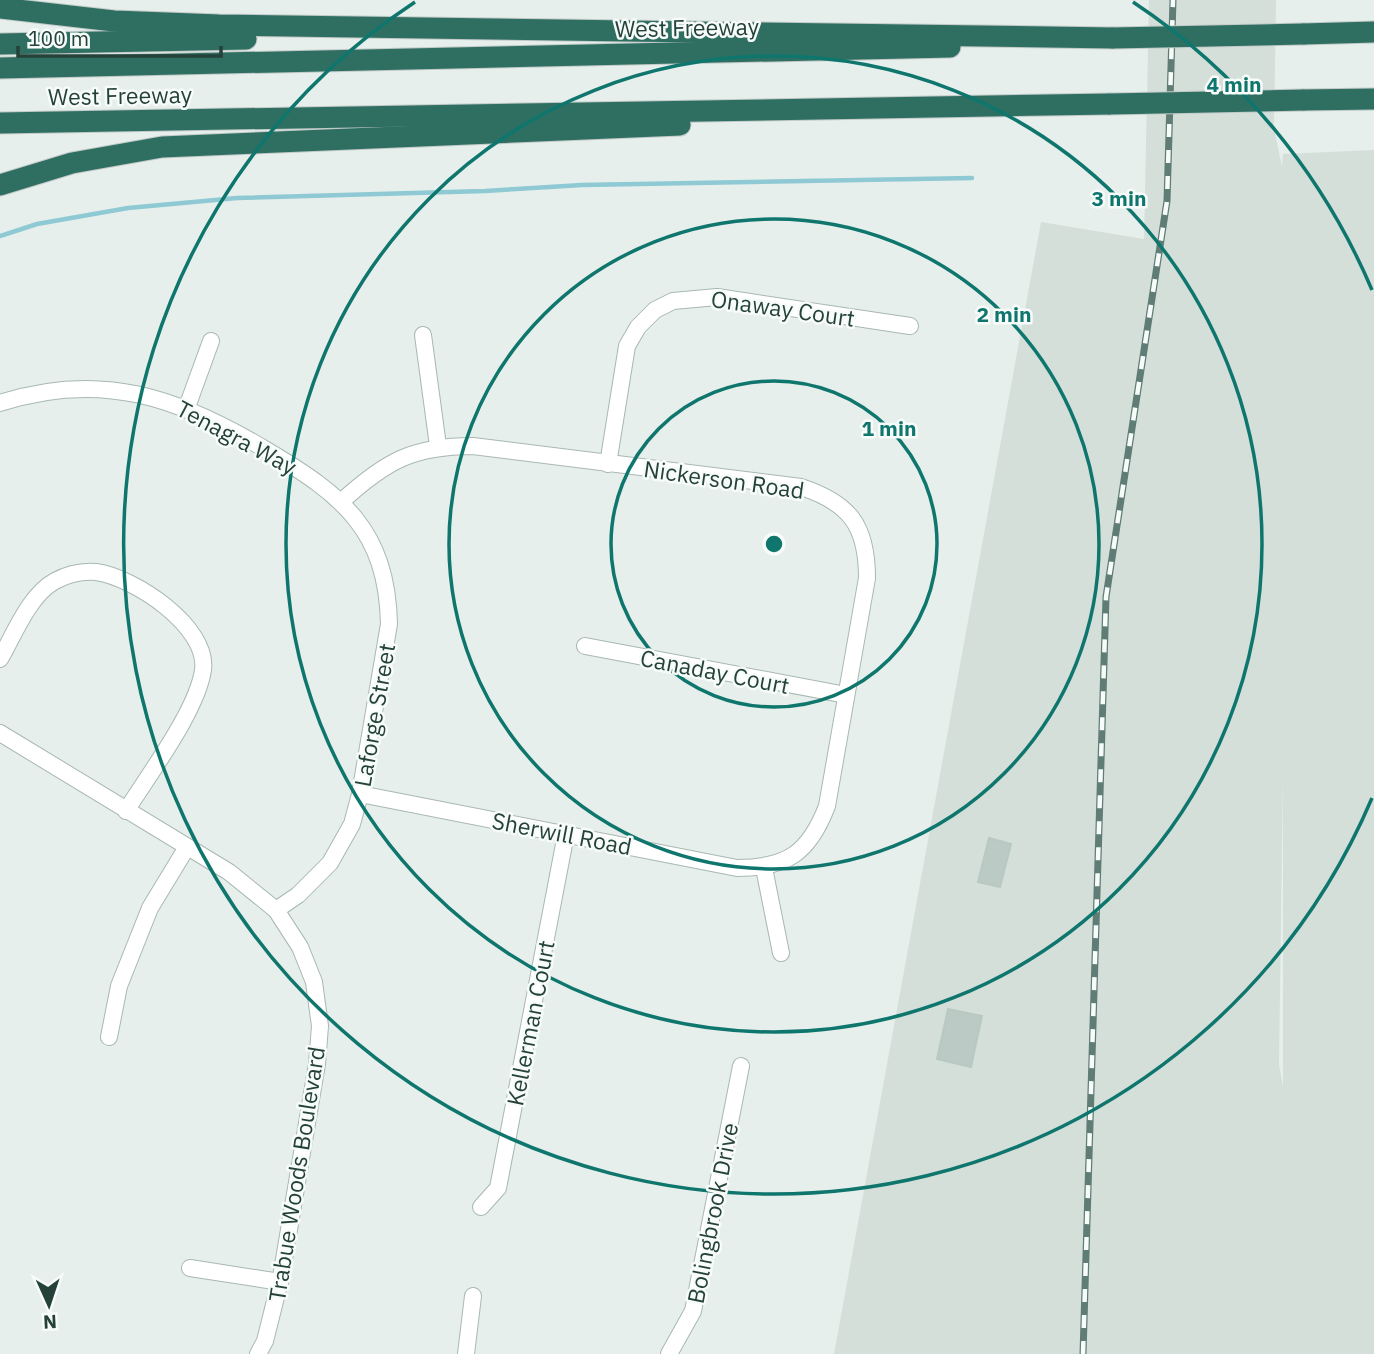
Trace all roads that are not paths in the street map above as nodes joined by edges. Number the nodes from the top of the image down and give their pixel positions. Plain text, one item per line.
1 (0, 8) edge
2 (514, 30) junction
3 (1374, 32) edge
4 (1113, 38) junction
5 (0, 44) edge
6 (0, 68) edge
7 (1374, 99) edge
8 (768, 110) junction
9 (0, 123) edge
10 (0, 185) edge
11 (910, 326) dead end
12 (423, 335) dead end
13 (211, 341) dead end
14 (0, 403) edge
15 (187, 407) junction
16 (439, 446) junction
17 (608, 464) junction
18 (342, 501) junction
19 (585, 646) dead end
20 (0, 659) edge
21 (846, 695) junction
22 (0, 733) edge
23 (360, 794) junction
24 (126, 811) junction
25 (566, 834) junction
26 (187, 847) junction
27 (764, 868) junction
28 (276, 910) junction
29 (780, 953) dead end
30 (109, 1037) dead end
31 (741, 1066) dead end
32 (481, 1207) dead end
33 (190, 1268) dead end
34 (280, 1282) junction
35 (473, 1296) dead end
36 (258, 1354) edge
37 (466, 1354) edge
38 (669, 1354) edge

1 - 2 highway
2 - 4 highway
2 - 5 highway
3 - 4 highway, West Freeway, bridge
4 - 6 highway, West Freeway
7 - 8 highway, West Freeway, bridge
8 - 9 highway, West Freeway
8 - 10 highway
11 - 17 street, Onaway Court
12 - 16 street
13 - 15 street
14 - 15 street, Tenagra Way
15 - 18 street, Tenagra Way
16 - 17 street, Nickerson Road
16 - 18 street, Nickerson Road
17 - 21 street, Nickerson Road
18 - 23 street, Laforge Street
19 - 21 street, Canaday Court
20 - 24 street
21 - 27 street, Nickerson Road
22 - 24 street, Trabue Woods Boulevard
23 - 25 street, Sherwill Road
23 - 28 street, Laforge Street
24 - 26 street, Trabue Woods Boulevard
25 - 27 street, Sherwill Road
25 - 32 street, Kellerman Court
26 - 28 street, Trabue Woods Boulevard
26 - 30 street
27 - 29 street
28 - 34 street, Trabue Woods Boulevard
31 - 38 street, Bolingbrook Drive
33 - 34 street
34 - 36 street, Trabue Woods Boulevard
35 - 37 street

